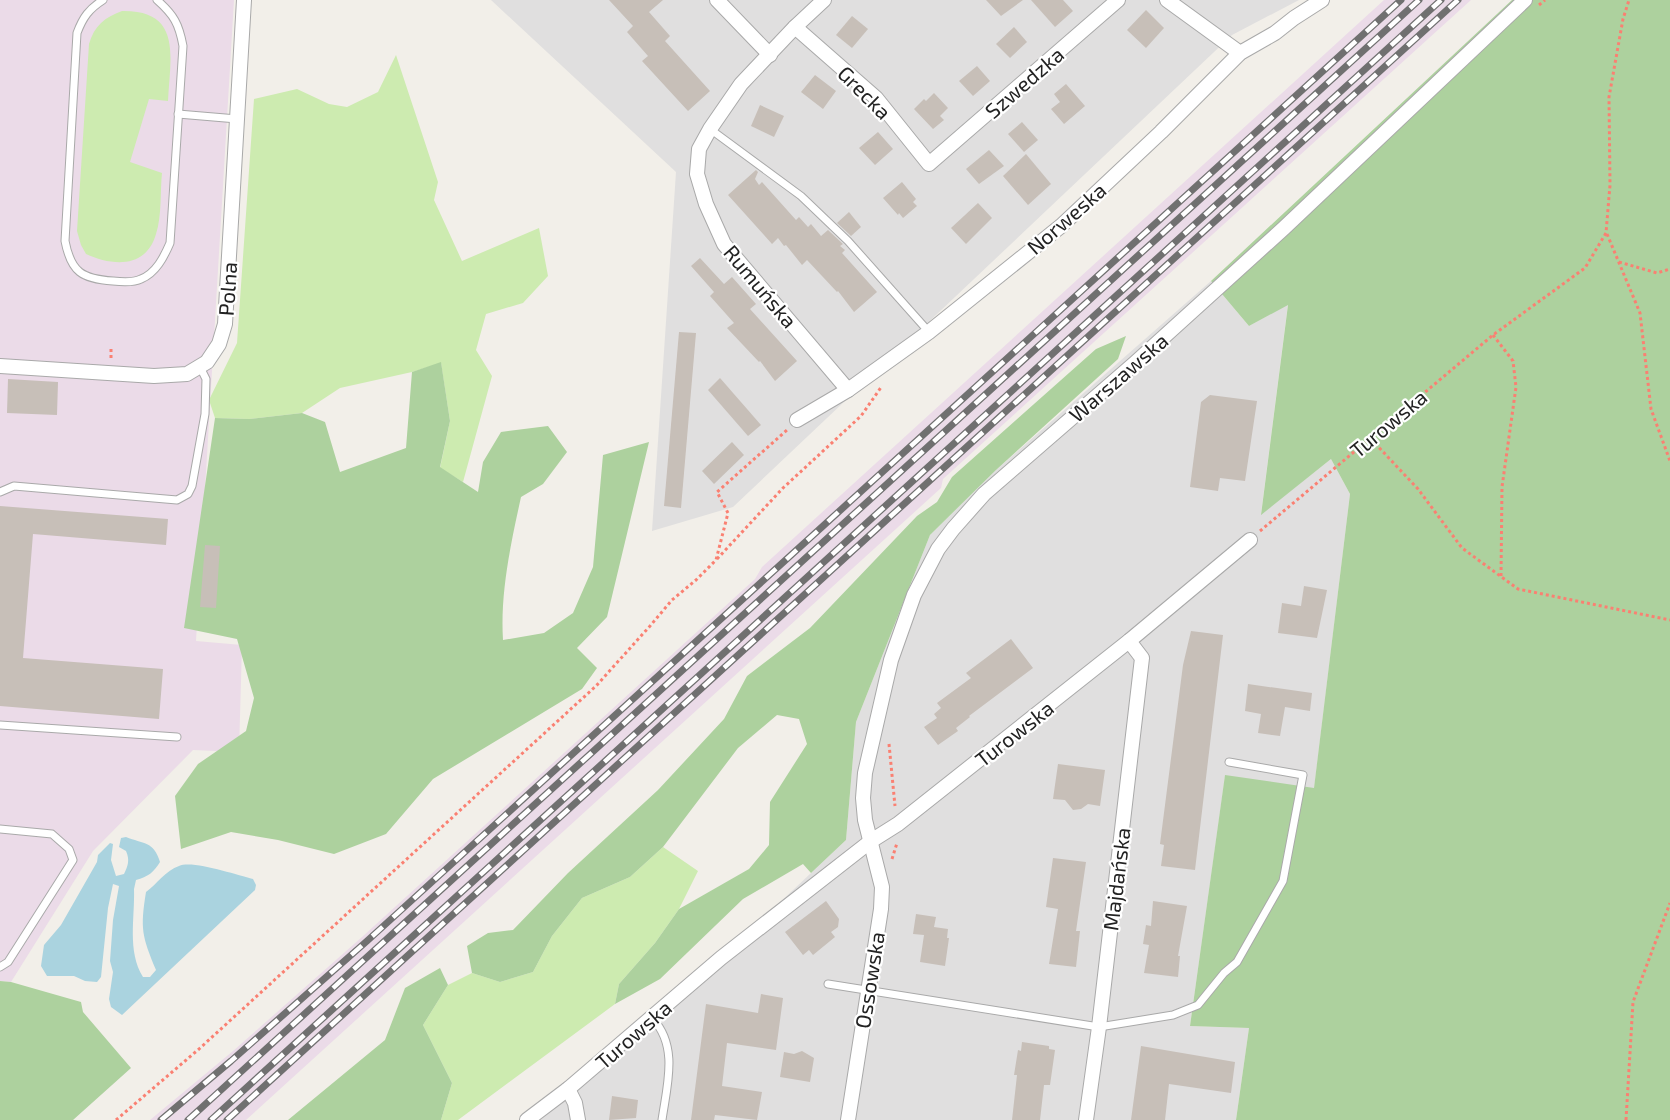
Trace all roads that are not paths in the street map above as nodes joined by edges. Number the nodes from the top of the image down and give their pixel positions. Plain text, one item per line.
1 (104, 0) edge
2 (157, 0) edge
3 (244, 0) edge
4 (717, 0) edge
5 (824, 0) edge
6 (1118, 0) edge
7 (1167, 0) edge
8 (1322, 0) edge
9 (1531, 4) edge
10 (795, 27) junction
11 (1240, 54) junction
12 (770, 55) junction
13 (178, 114) junction
14 (237, 119) junction
15 (710, 129) junction
16 (929, 164) joint
17 (929, 332) junction
18 (0, 366) edge
19 (200, 367) junction
20 (848, 390) junction
21 (797, 420) road end
22 (0, 492) edge
23 (1250, 540) road end
24 (1129, 641) junction
25 (0, 725) edge
26 (177, 737) dead end
27 (1228, 762) dead end
28 (0, 829) edge
29 (871, 841) junction
30 (0, 968) edge
31 (828, 984) dead end
32 (867, 990) junction
33 (651, 1018) junction
34 (1099, 1027) junction
35 (568, 1089) junction
36 (527, 1120) edge
37 (578, 1120) edge
38 (662, 1120) edge
39 (848, 1120) edge
40 (1086, 1120) edge

1 - 13 lane
2 - 13 lane
3 - 14 street, Polna
4 - 12 street
5 - 10 street, Rumuńska
6 - 16 street, Szwedzka
7 - 11 street
8 - 11 street, Norweska
9 - 29 street, Warszawska
10 - 12 street, Rumuńska
10 - 16 street, Grecka
11 - 17 street, Norweska
12 - 15 street, Rumuńska
13 - 14 lane
14 - 19 street, Polna
15 - 17 lane
15 - 20 street, Rumuńska
17 - 20 street, Norweska
18 - 19 street
19 - 22 lane
20 - 21 street, Norweska
23 - 24 street, Turowska
24 - 29 street, Turowska
24 - 34 street, Majdańska
25 - 26 lane
27 - 34 lane
28 - 30 lane
29 - 32 street, Ossowska
29 - 33 street, Turowska
31 - 32 lane
32 - 34 lane
32 - 39 street, Ossowska
33 - 35 street, Turowska
33 - 38 lane
34 - 40 street, Majdańska
35 - 36 street, Turowska
35 - 37 street

